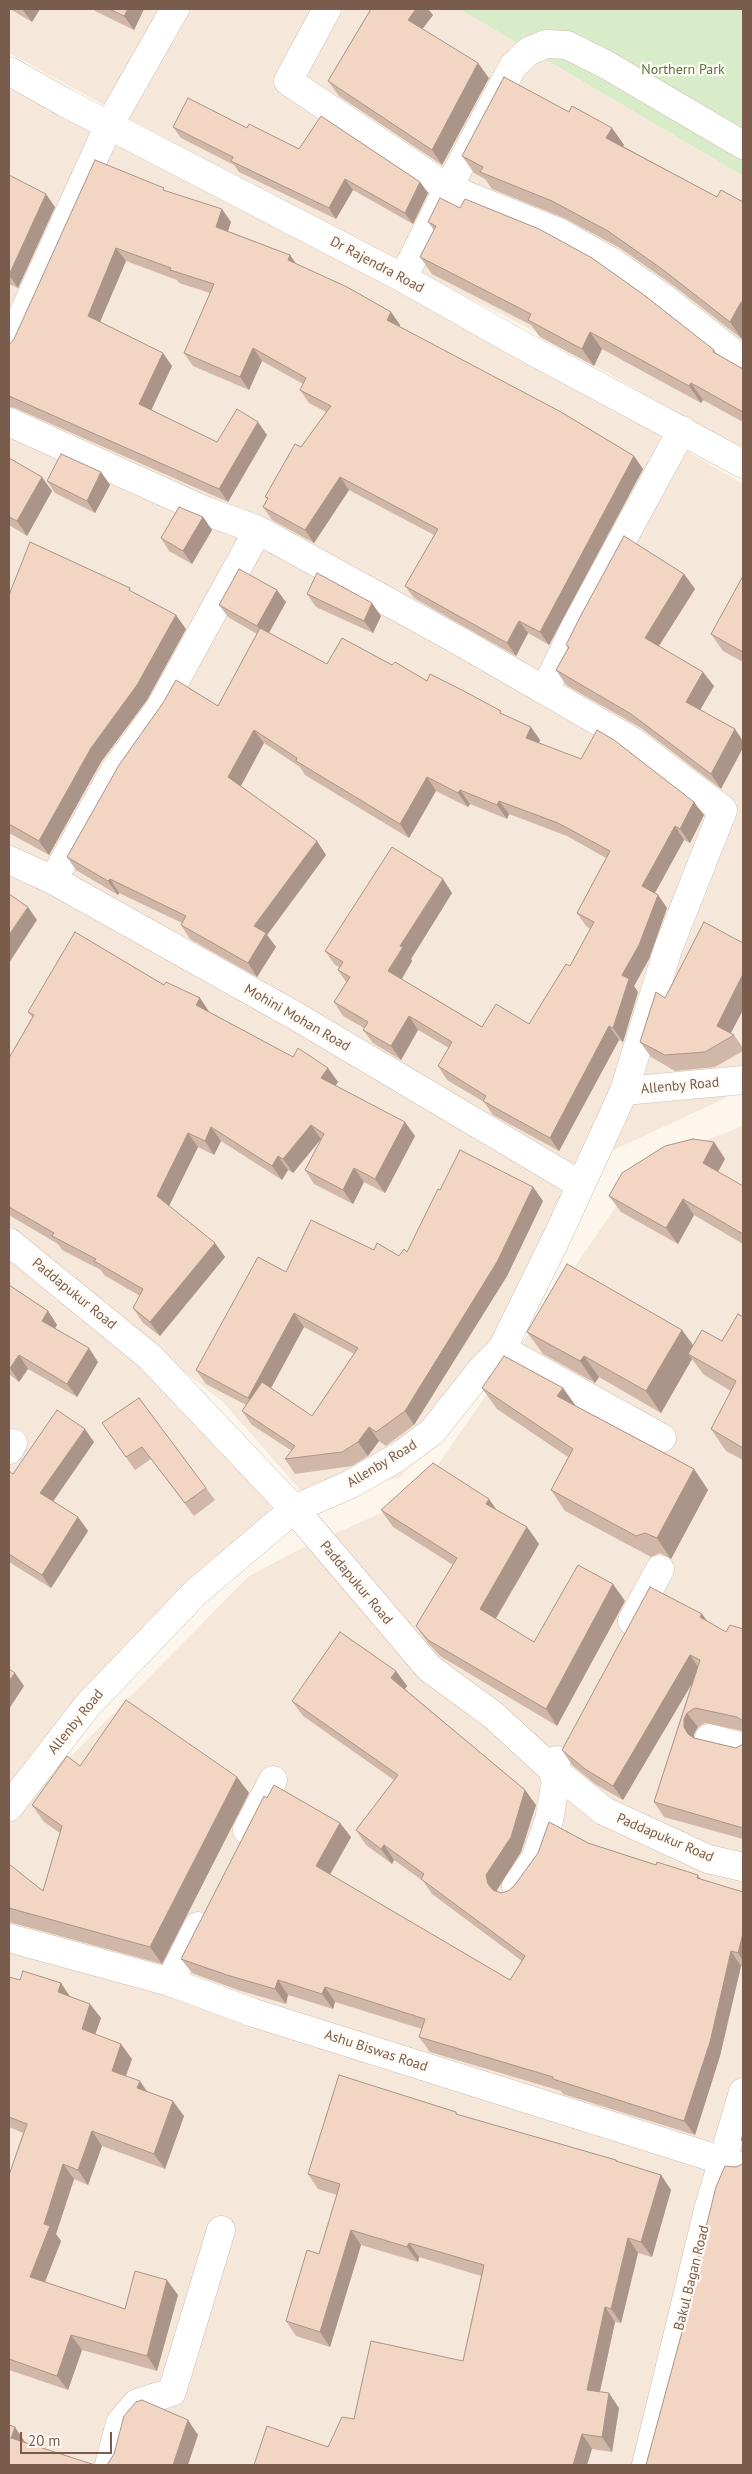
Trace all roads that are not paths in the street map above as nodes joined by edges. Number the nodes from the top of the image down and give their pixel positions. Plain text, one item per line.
1 (175, 9) edge
2 (327, 9) edge
3 (9, 71) edge
4 (109, 126) junction
5 (743, 145) edge
6 (448, 188) junction
7 (403, 278) junction
8 (9, 345) edge
9 (740, 358) dead end
10 (9, 422) edge
11 (682, 430) junction
12 (743, 464) edge
13 (258, 530) junction
14 (545, 690) junction
15 (9, 860) edge
16 (52, 880) junction
17 (743, 1080) edge
18 (624, 1091) junction
19 (581, 1185) junction
20 (9, 1242) edge
21 (502, 1349) junction
22 (662, 1438) dead end
23 (294, 1509) junction
24 (660, 1569) dead end
25 (620, 1644) edge
26 (570, 1735) edge
27 (709, 1738) dead end
28 (743, 1746) edge
29 (552, 1769) junction
30 (273, 1780) dead end
31 (9, 1807) edge
32 (237, 1851) edge
33 (743, 1867) edge
34 (512, 1892) edge
35 (210, 1903) edge
36 (9, 1938) edge
37 (170, 1982) junction
38 (743, 2092) edge
39 (733, 2164) edge
40 (221, 2230) dead end
41 (109, 2465) edge
42 (646, 2465) edge

1 - 4 street
2 - 6 street
3 - 4 street, Dr Rajendra Road
4 - 7 street, Dr Rajendra Road
4 - 8 street
5 - 6 street
6 - 7 street
6 - 9 street
7 - 11 street, Dr Rajendra Road
10 - 13 street
11 - 12 street, Dr Rajendra Road
11 - 14 street
13 - 14 street
13 - 16 street
14 - 18 street
15 - 16 street, Mohini Mohan Road
16 - 19 street, Mohini Mohan Road
17 - 18 street, Allenby Road
18 - 19 street, Allenby Road
19 - 21 street, Allenby Road
20 - 23 street, Paddapukur Road
21 - 22 street
21 - 23 street, Allenby Road
23 - 29 street, Paddapukur Road
23 - 31 street, Allenby Road
24 - 25 street
26 - 29 street
27 - 28 street
29 - 33 street, Paddapukur Road
29 - 34 street
30 - 32 street
35 - 37 street
36 - 37 street, Ashu Biswas Road
37 - 39 street, Ashu Biswas Road
38 - 39 street, Bakul Bagan Road
39 - 42 street, Bakul Bagan Road
40 - 41 street

